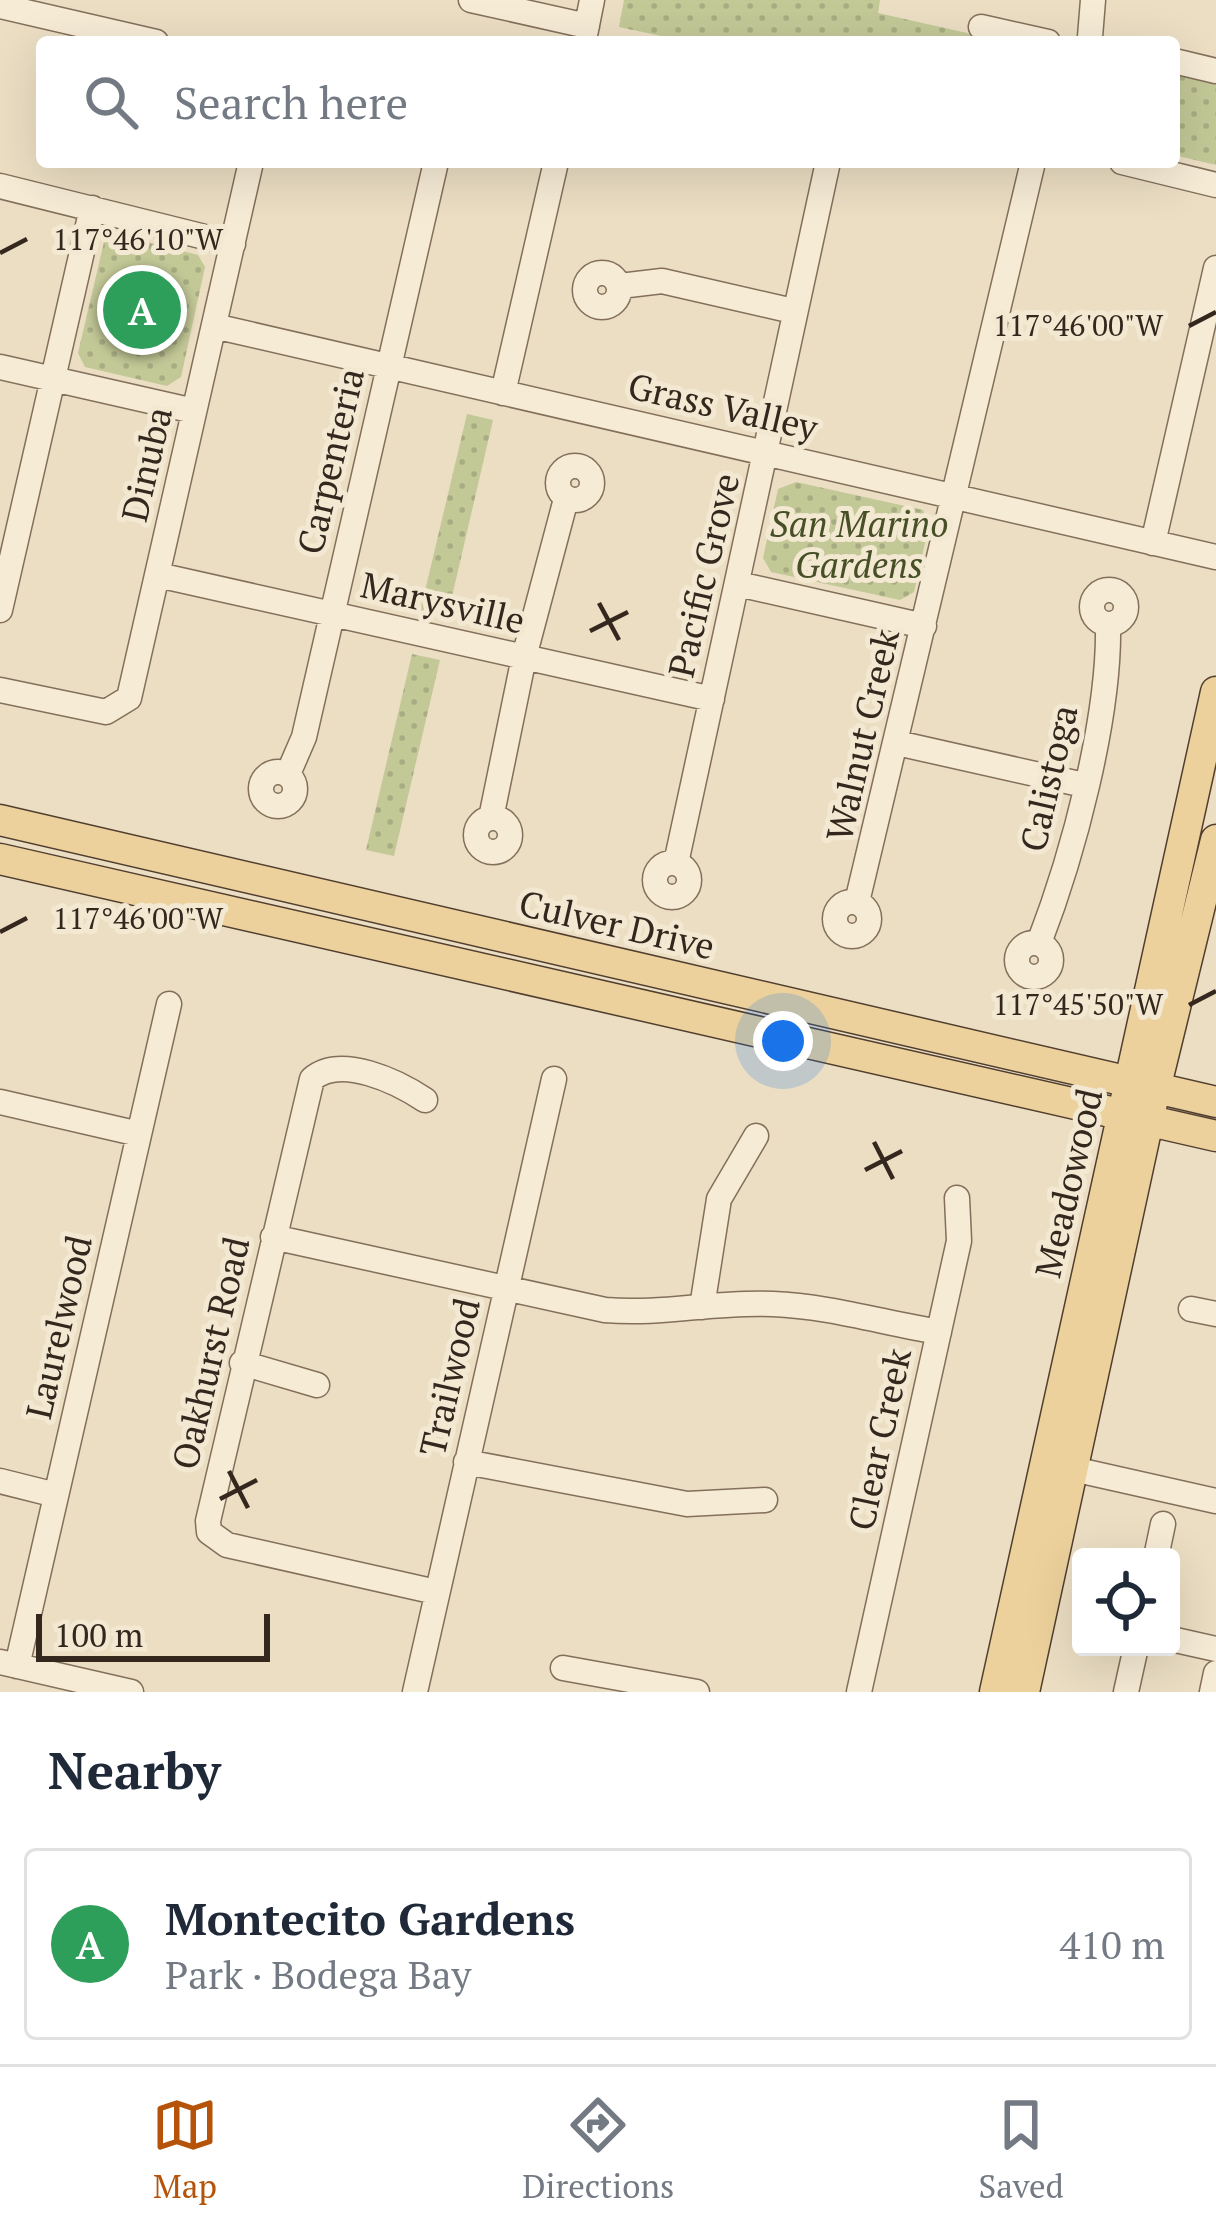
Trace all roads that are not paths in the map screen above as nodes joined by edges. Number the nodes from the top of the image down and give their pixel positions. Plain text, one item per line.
1 (471, 0) edge
2 (1094, 0) edge
3 (500, 3) edge
4 (0, 6) edge
5 (587, 22) edge
6 (981, 27) dead end
7 (130, 36) edge
8 (1021, 36) edge
9 (1090, 36) edge
10 (1180, 62) edge
11 (1216, 71) edge
12 (250, 168) edge
13 (435, 168) edge
14 (555, 168) edge
15 (827, 168) edge
16 (1032, 168) edge
17 (1148, 168) edge
18 (1216, 184) edge
19 (0, 186) edge
20 (92, 208) junction
21 (232, 244) junction
22 (1216, 268) edge
23 (620, 286) dead end
24 (793, 311) junction
25 (214, 326) junction
26 (389, 365) junction
27 (0, 367) edge
28 (52, 378) junction
29 (502, 393) junction
30 (194, 411) junction
31 (768, 452) junction
32 (954, 496) junction
33 (566, 499) dead end
34 (9, 529) edge
35 (1153, 543) junction
36 (1216, 556) edge
37 (158, 575) junction
38 (738, 584) junction
39 (0, 610) edge
40 (332, 614) junction
41 (1108, 624) dead end
42 (924, 626) junction
43 (524, 657) junction
44 (0, 689) edge
45 (1216, 692) edge
46 (712, 699) junction
47 (897, 743) junction
48 (288, 774) dead end
49 (1084, 784) junction
50 (491, 818) dead end
51 (0, 820) edge
52 (1216, 840) edge
53 (0, 859) edge
54 (676, 863) dead end
55 (857, 902) dead end
56 (1039, 943) dead end
57 (169, 1004) dead end
58 (554, 1079) dead end
59 (1143, 1086) junction
60 (424, 1100) dead end
61 (0, 1102) edge
62 (1216, 1102) edge
63 (1136, 1117) junction
64 (139, 1133) junction
65 (756, 1136) dead end
66 (1216, 1136) edge
67 (957, 1198) dead end
68 (273, 1237) junction
69 (506, 1288) junction
70 (702, 1307) junction
71 (939, 1332) junction
72 (242, 1363) junction
73 (317, 1385) dead end
74 (466, 1462) junction
75 (1073, 1469) junction
76 (0, 1481) edge
77 (56, 1495) junction
78 (764, 1500) dead end
79 (1216, 1501) edge
80 (1163, 1524) dead end
81 (1158, 1548) edge
82 (436, 1592) junction
83 (1180, 1641) edge
84 (1216, 1649) edge
85 (1134, 1656) edge
86 (9, 1664) edge
87 (563, 1668) dead end
88 (1216, 1673) edge
89 (131, 1692) edge
90 (416, 1692) edge
91 (685, 1692) edge
92 (697, 1692) edge
93 (859, 1692) edge
94 (995, 1692) edge
95 (1024, 1692) edge
96 (1126, 1692) edge
97 (1212, 1692) edge

1 - 3 street
2 - 9 street
3 - 5 street
4 - 7 street
6 - 8 street
10 - 11 street
12 - 21 street, Dinuba
13 - 26 street, Carpenteria
14 - 29 street
15 - 24 street, Pacific Grove
16 - 32 street, Walnut Creek
17 - 18 street
19 - 20 street
20 - 21 street
20 - 28 street
21 - 25 street, Dinuba
22 - 35 street
23 - 24 street
24 - 31 street, Pacific Grove
25 - 26 street, Grass Valley
25 - 30 street, Dinuba
26 - 29 street, Grass Valley
26 - 40 street, Carpenteria
27 - 28 street
28 - 30 street
28 - 34 street
29 - 31 street, Grass Valley
30 - 37 street, Dinuba
31 - 32 street, Grass Valley
31 - 38 street, Pacific Grove
32 - 35 street, Grass Valley
32 - 42 street, Walnut Creek
33 - 43 street
34 - 39 street
35 - 36 street, Grass Valley
37 - 40 street, Marysville
37 - 44 street, Dinuba
38 - 42 street
38 - 46 street, Pacific Grove
40 - 43 street, Marysville
40 - 48 street, Carpenteria
41 - 49 street, Calistoga
42 - 47 street, Walnut Creek
43 - 46 street, Marysville
43 - 50 street
45 - 59 main road, Meadowood
46 - 54 street, Pacific Grove
47 - 49 street
47 - 55 street, Walnut Creek
49 - 56 street, Calistoga
51 - 59 main road, Culver Drive
52 - 59 main road, Meadowood
53 - 63 main road, Culver Drive
57 - 64 street, Laurelwood
58 - 69 street, Trailwood
59 - 62 main road, Culver Drive
59 - 63 main road, Meadowood
60 - 68 street, Oakhurst Road
61 - 64 street
63 - 66 main road, Culver Drive
63 - 75 main road, Meadowood
63 - 94 main road, Meadowood
64 - 77 street, Laurelwood
65 - 70 street
67 - 71 street, Clear Creek
68 - 69 street
68 - 72 street, Oakhurst Road
69 - 70 street
69 - 74 street, Trailwood
70 - 71 street
71 - 93 street, Clear Creek
72 - 73 street
72 - 82 street, Oakhurst Road
74 - 78 street
74 - 82 street, Trailwood
75 - 79 street
75 - 95 main road, Meadowood
76 - 77 street
77 - 86 street, Laurelwood
80 - 81 street
82 - 90 street, Trailwood
83 - 84 street
85 - 96 street
86 - 89 street
87 - 91 street
88 - 97 street
91 - 92 street

